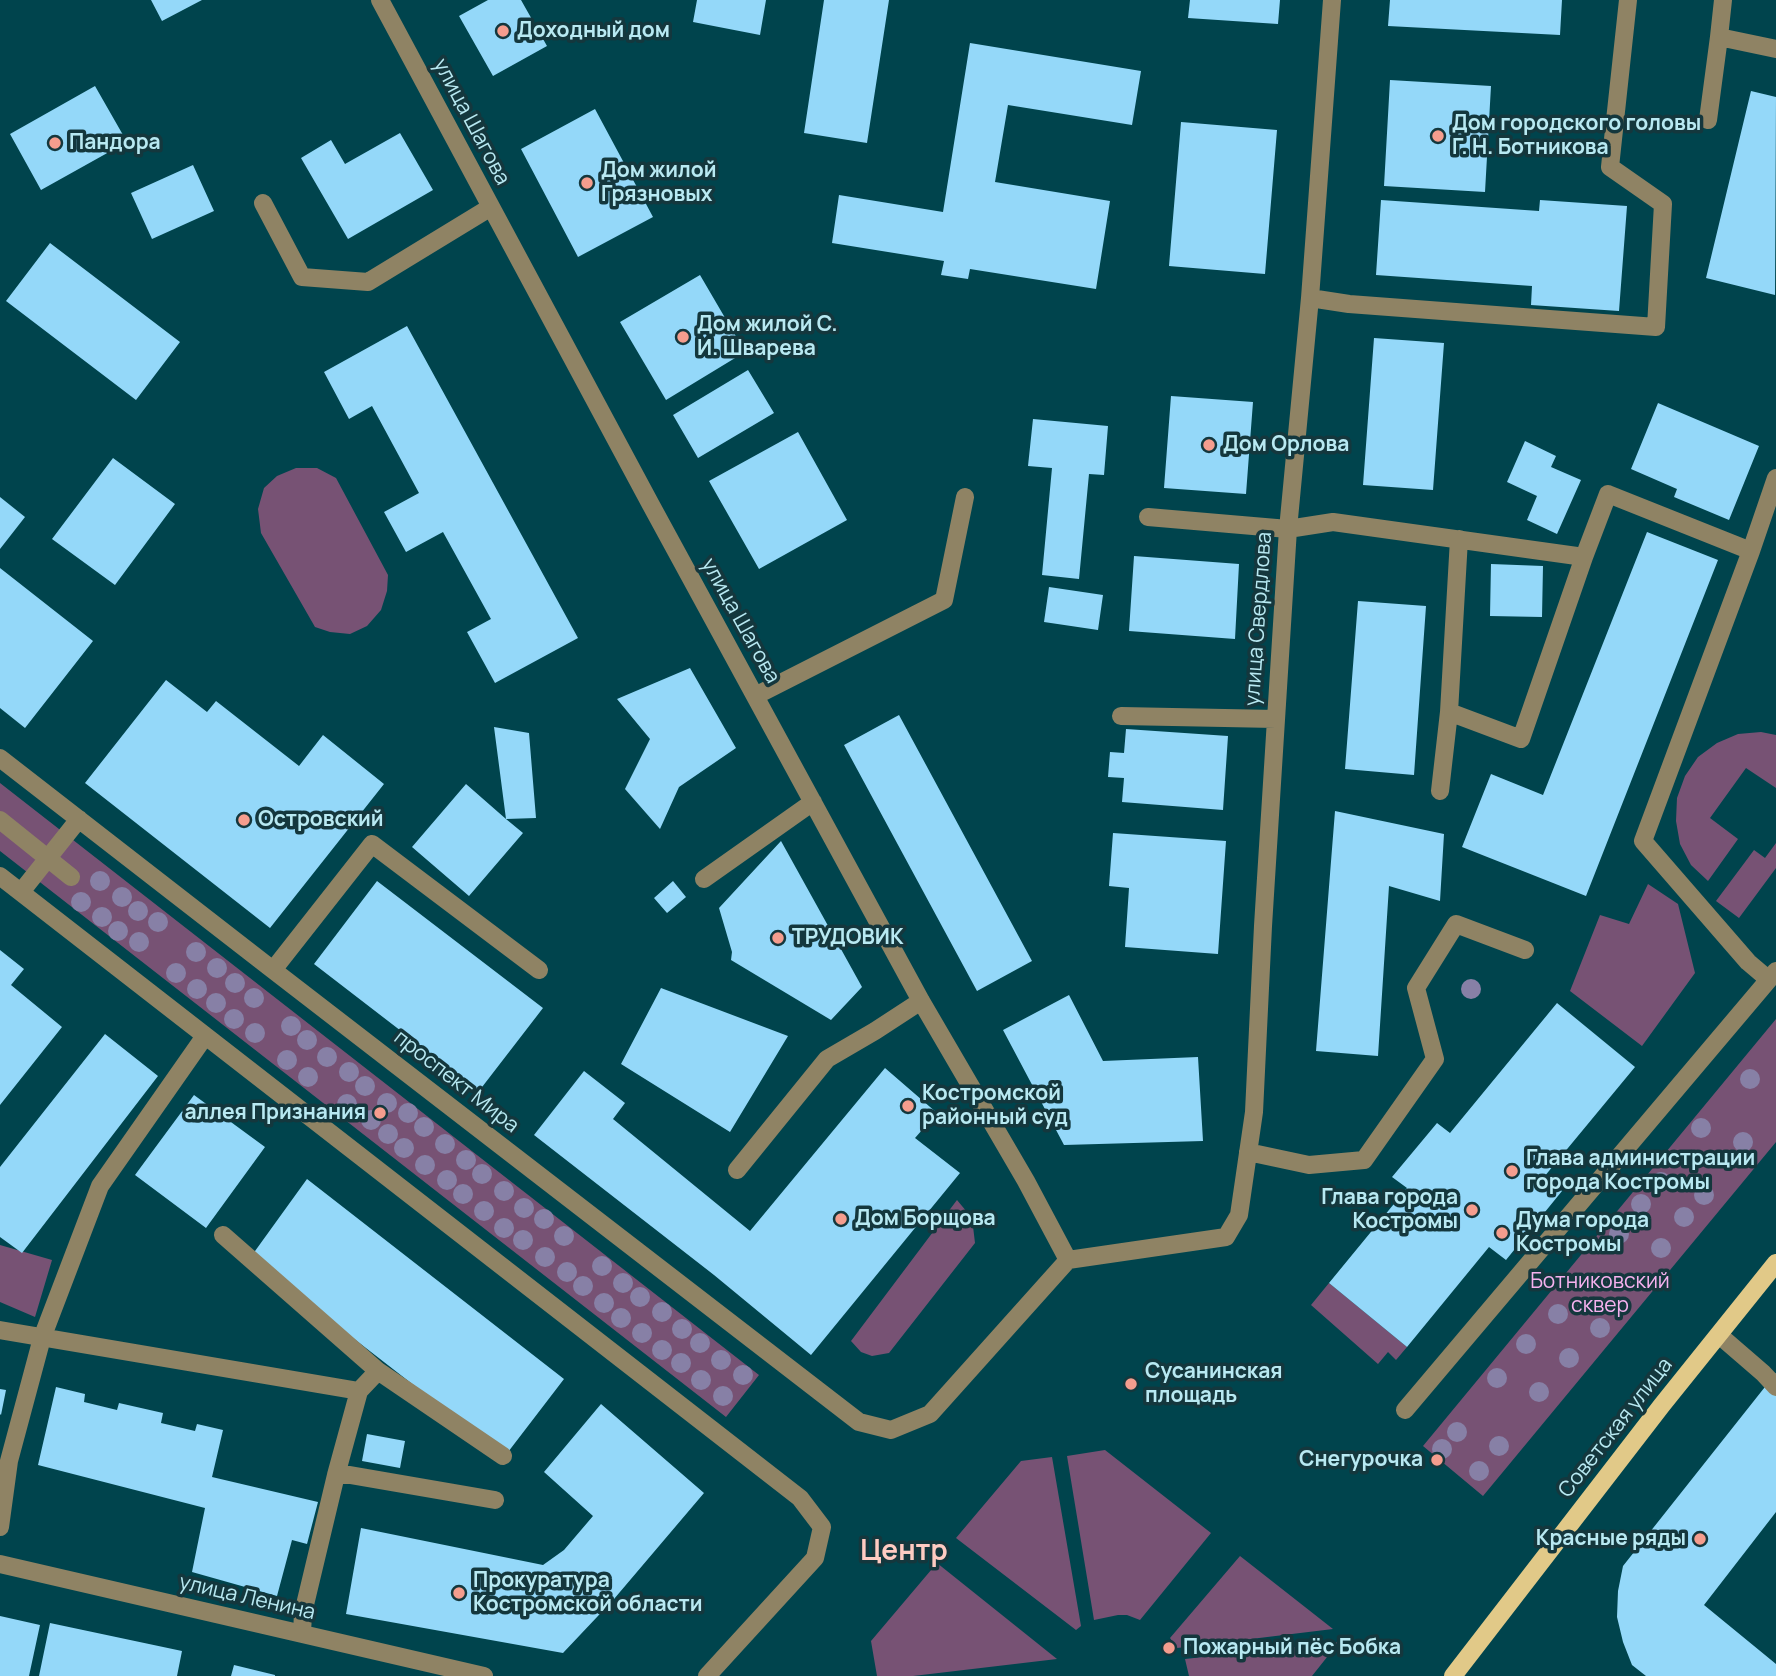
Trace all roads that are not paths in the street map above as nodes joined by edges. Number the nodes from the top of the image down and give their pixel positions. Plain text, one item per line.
1 (380, 0) edge
2 (1332, 0) edge
3 (1628, 0) edge
4 (1723, 0) edge
5 (1719, 37) junction
6 (1776, 49) edge
7 (1708, 120) dead end
8 (263, 203) dead end
9 (491, 207) junction
10 (1310, 298) junction
11 (1776, 478) edge
12 (965, 497) dead end
13 (1148, 517) dead end
14 (1288, 528) junction
15 (1459, 539) junction
16 (1751, 551) junction
17 (1584, 557) junction
18 (755, 696) junction
19 (1449, 712) junction
20 (1121, 716) dead end
21 (1276, 719) junction
22 (0, 758) edge
23 (1440, 791) dead end
24 (813, 802) junction
25 (79, 819) junction
26 (0, 820) edge
27 (48, 858) junction
28 (0, 876) edge
29 (71, 877) dead end
30 (704, 878) dead end
31 (21, 892) junction
32 (1525, 950) dead end
33 (272, 970) junction
34 (539, 970) dead end
35 (1772, 975) edge
36 (921, 1001) junction
37 (205, 1036) junction
38 (1248, 1152) junction
39 (737, 1170) dead end
40 (223, 1235) dead end
41 (1068, 1260) junction
42 (1776, 1263) edge
43 (0, 1330) edge
44 (1719, 1335) junction
45 (43, 1338) junction
46 (378, 1371) junction
47 (1776, 1387) edge
48 (359, 1391) junction
49 (1405, 1410) dead end
50 (503, 1456) dead end
51 (336, 1475) junction
52 (495, 1500) dead end
53 (0, 1527) edge
54 (0, 1564) edge
55 (302, 1634) junction
56 (484, 1676) edge
57 (707, 1676) edge
58 (1453, 1676) edge

1 - 9 street, улица Шагова
2 - 10 street, улица Свердлова
3 - 10 street
4 - 5 street
5 - 6 street
5 - 7 street
8 - 9 street
9 - 18 street, улица Шагова
10 - 14 street, улица Свердлова
11 - 16 street
12 - 18 street
13 - 14 street
14 - 15 street
14 - 21 street, улица Свердлова
15 - 17 street
15 - 19 street
16 - 17 street
16 - 35 street
17 - 19 street
18 - 24 street, улица Шагова
19 - 23 street
20 - 21 street
21 - 38 street, улица Свердлова
22 - 25 street, проспект Мира
24 - 30 street
24 - 36 street, улица Шагова
25 - 27 street
25 - 33 street, проспект Мира
26 - 27 street
27 - 29 street
27 - 31 street
28 - 31 street
31 - 37 street
32 - 38 street
33 - 34 street
33 - 41 street, проспект Мира
35 - 49 street
36 - 39 street
36 - 41 street, улица Шагова
37 - 45 street
37 - 57 street
38 - 41 street, улица Свердлова
40 - 46 street
42 - 44 main road, Советская улица
43 - 45 street
44 - 47 street
44 - 58 main road, Советская улица
45 - 48 street
45 - 53 street
46 - 48 street
46 - 50 street
48 - 51 street
51 - 52 street
51 - 55 street
54 - 55 street, улица Ленина
55 - 56 street, улица Ленина

